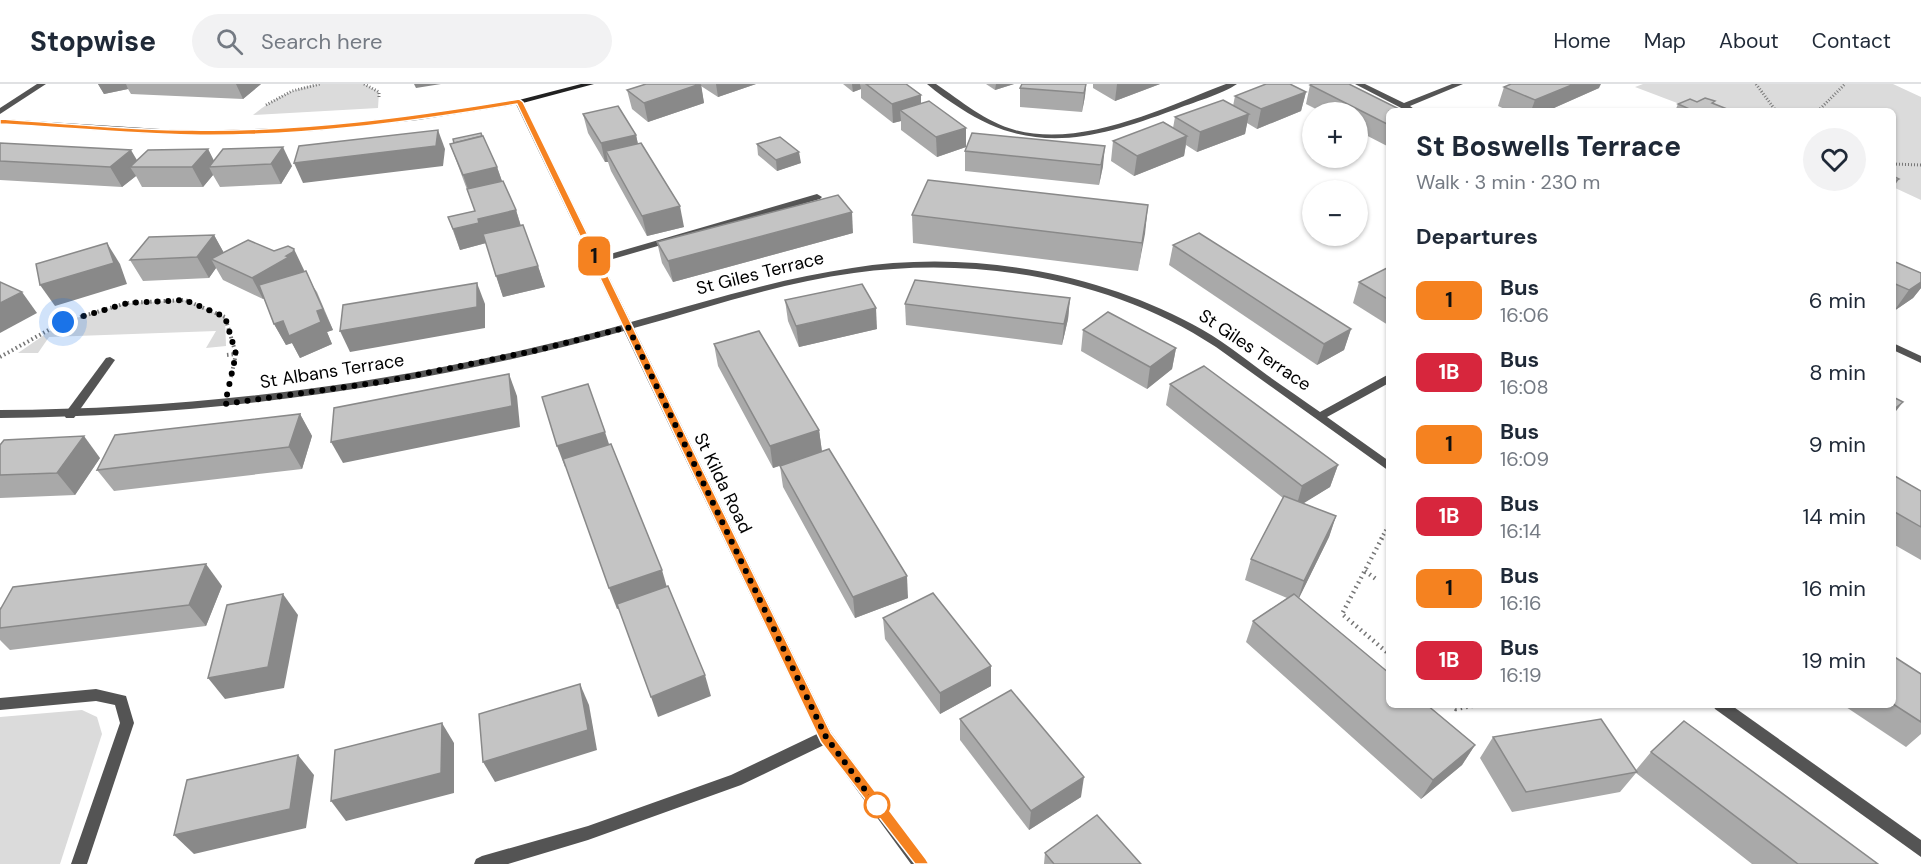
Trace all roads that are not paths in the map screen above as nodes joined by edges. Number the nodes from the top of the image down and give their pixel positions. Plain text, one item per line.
1 (42, 84) edge
2 (590, 84) edge
3 (932, 84) edge
4 (1233, 84) edge
5 (1359, 84) edge
6 (1459, 84) edge
7 (519, 102) junction
8 (1404, 106) junction
9 (1408, 108) edge
10 (0, 112) edge
11 (0, 121) edge
12 (818, 197) dead end
13 (596, 261) junction
14 (628, 327) junction
15 (1896, 348) edge
16 (110, 360) dead end
17 (1921, 360) edge
18 (1386, 380) edge
19 (0, 414) edge
20 (70, 415) junction
21 (1319, 417) junction
22 (1386, 465) edge
23 (0, 704) edge
24 (1724, 708) edge
25 (826, 737) junction
26 (1921, 849) edge
27 (79, 864) edge
28 (482, 864) edge
29 (921, 864) edge

1 - 10 street
2 - 7 street
3 - 4 street
5 - 8 street
6 - 8 street
7 - 11 street
7 - 13 street, St Kilda Road
8 - 9 street
12 - 13 street
13 - 14 street, St Kilda Road
14 - 20 street, St Albans Terrace
14 - 21 street, St Giles Terrace
14 - 25 street, St Kilda Road
15 - 17 street
16 - 20 street
18 - 21 street
19 - 20 street, St Albans Terrace
21 - 22 street, St Giles Terrace
23 - 27 street
24 - 26 street
25 - 28 street
25 - 29 street, St Kilda Road

